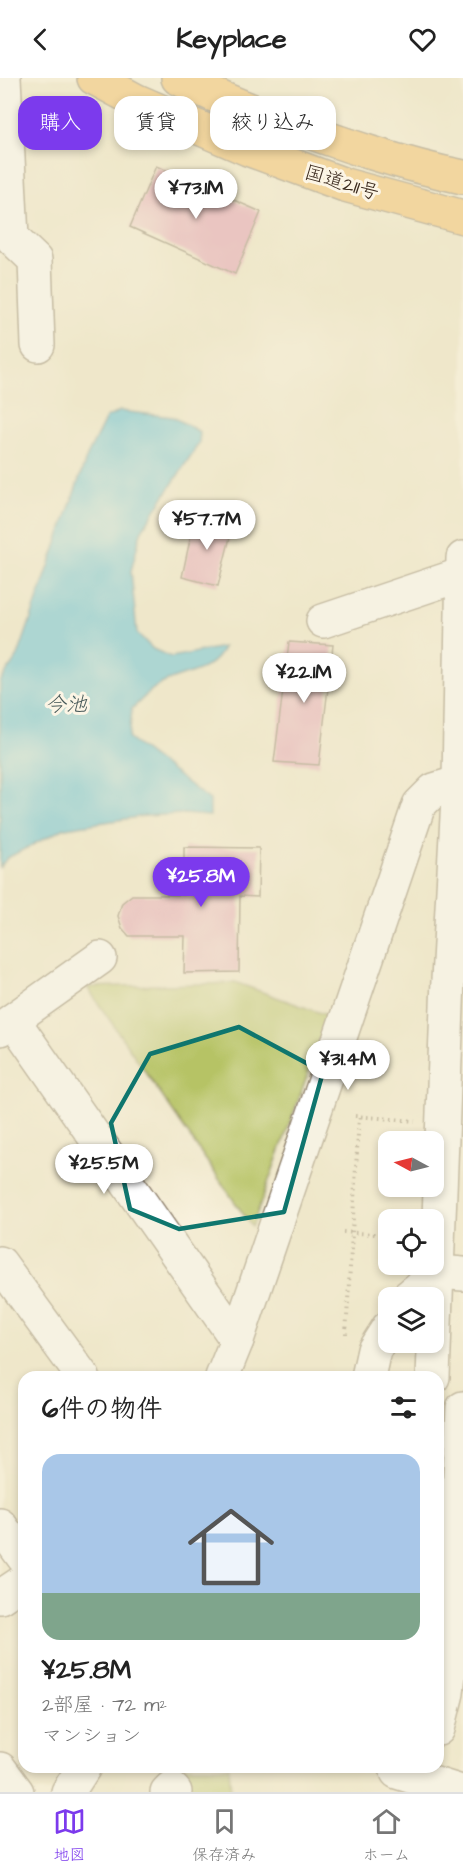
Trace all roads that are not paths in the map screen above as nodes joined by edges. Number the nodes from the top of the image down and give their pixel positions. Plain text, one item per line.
1 (4, 78) edge
2 (94, 78) edge
3 (178, 78) edge
4 (463, 177) edge
5 (463, 217) edge
6 (6, 241) edge
7 (38, 345) dead end
8 (463, 558) edge
9 (463, 574) edge
10 (323, 621) dead end
11 (461, 781) edge
12 (100, 958) dead end
13 (455, 980) edge
14 (6, 1025) edge
15 (0, 1263) edge
16 (450, 1273) edge
17 (426, 1287) edge
18 (237, 1340) junction
19 (378, 1345) edge
20 (79, 1371) edge
21 (224, 1371) edge
22 (370, 1371) edge
23 (434, 1371) edge
24 (463, 1408) edge
25 (0, 1525) edge
26 (18, 1550) edge
27 (18, 1585) edge
28 (0, 1597) edge
29 (451, 1644) edge
30 (444, 1705) edge
31 (0, 1769) edge
32 (80, 1773) edge
33 (410, 1778) edge
34 (17, 1792) edge
35 (68, 1792) edge
36 (167, 1792) edge
37 (175, 1792) edge
38 (461, 1792) edge

1 - 6 street
2 - 5 highway, 国道211号
3 - 4 highway, 国道211号
6 - 7 street
8 - 9 street
9 - 10 street
9 - 11 street
11 - 13 street
11 - 18 street
12 - 14 street
13 - 16 street
14 - 18 street
15 - 20 street
16 - 17 street
16 - 23 street
18 - 21 street
19 - 22 street
24 - 29 street
25 - 26 street
27 - 28 street
29 - 30 street
31 - 34 street
32 - 35 street
33 - 38 street
36 - 37 street

